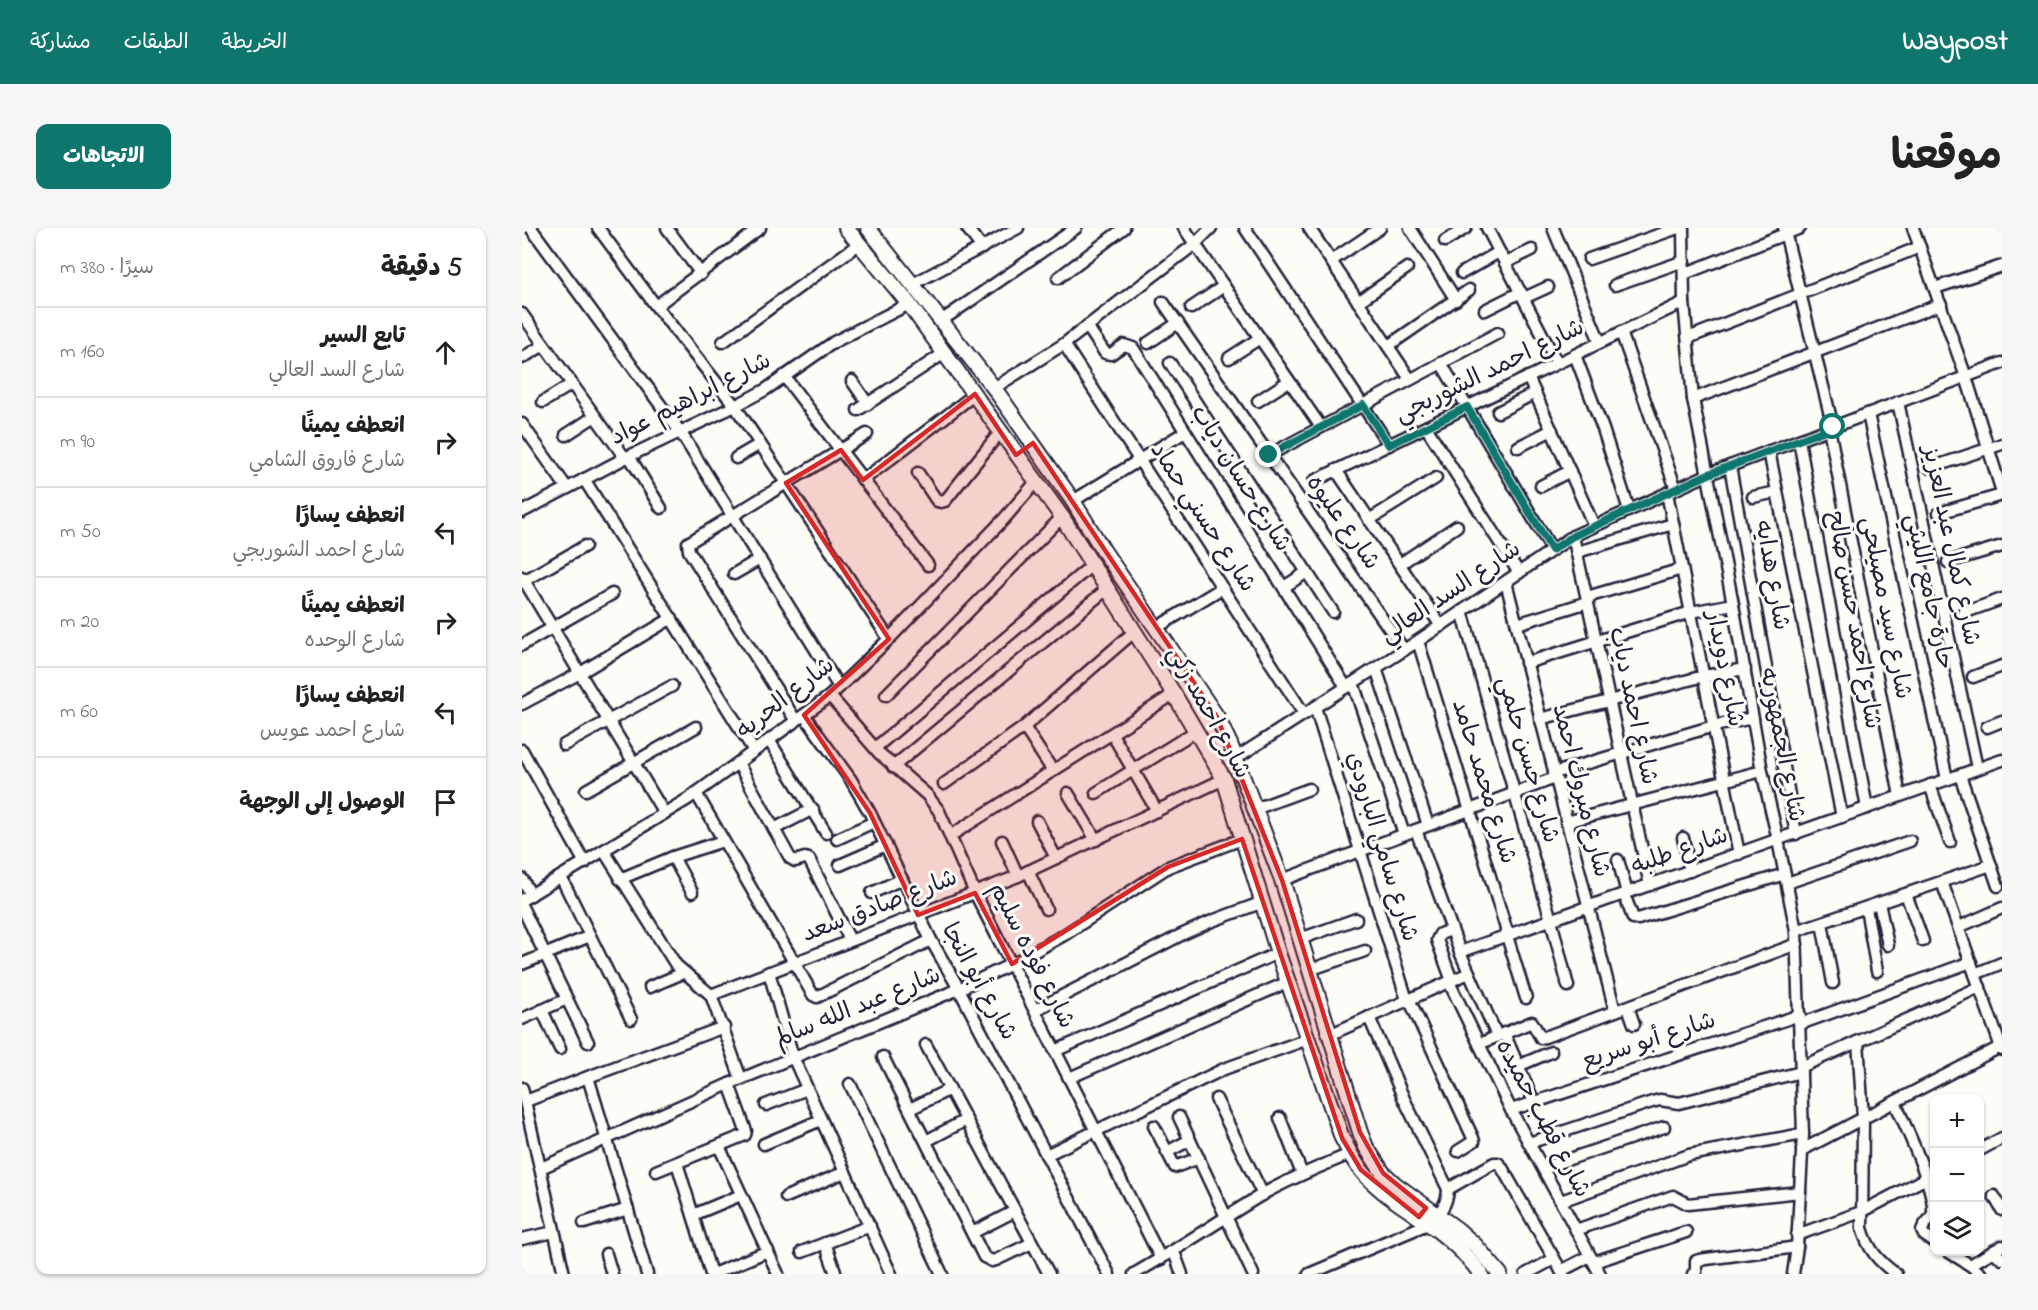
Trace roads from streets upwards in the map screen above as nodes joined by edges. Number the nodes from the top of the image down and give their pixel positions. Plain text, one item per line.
1 (531, 228) edge
2 (598, 228) edge
3 (667, 228) edge
4 (760, 228) edge
5 (846, 228) edge
6 (868, 228) edge
7 (968, 228) edge
8 (1018, 228) edge
9 (1077, 228) edge
10 (1124, 228) edge
11 (1184, 228) edge
12 (1211, 228) edge
13 (1245, 228) edge
14 (1309, 228) edge
15 (1380, 228) edge
16 (1410, 228) edge
17 (1466, 228) edge
18 (1487, 228) edge
19 (1553, 228) edge
20 (1678, 228) edge
21 (1683, 228) edge
22 (1800, 228) edge
23 (1913, 228) edge
24 (1785, 231) edge
25 (1112, 232) edge
26 (1445, 241) dead end
27 (859, 244) junction
28 (1194, 244) junction
29 (1920, 247) junction
30 (982, 248) junction
31 (1532, 250) dead end
32 (1499, 252) junction
33 (1589, 259) dead end
34 (1331, 261) junction
35 (1684, 261) junction
36 (1505, 263) junction
37 (2002, 266) edge
38 (1407, 268) dead end
39 (1462, 273) dead end
40 (701, 274) junction
41 (1684, 274) junction
42 (1058, 278) dead end
43 (913, 284) junction
44 (1615, 285) dead end
45 (1224, 286) junction
46 (1548, 287) dead end
47 (1935, 288) junction
48 (1469, 290) dead end
49 (1801, 293) junction
50 (1523, 295) junction
51 (1456, 300) junction
52 (1163, 302) dead end
53 (1358, 302) junction
54 (1684, 302) junction
55 (909, 304) junction
56 (1941, 304) junction
57 (656, 306) junction
58 (1191, 308) dead end
59 (1485, 310) dead end
60 (522, 314) edge
61 (941, 321) junction
62 (1178, 323) junction
63 (1087, 326) junction
64 (1621, 332) junction
65 (1498, 333) dead end
66 (1260, 338) junction
67 (1688, 338) junction
68 (723, 342) dead end
69 (1600, 342) junction
70 (1148, 343) dead end
71 (1064, 344) junction
72 (544, 345) junction
73 (1388, 346) junction
74 (1815, 352) junction
75 (943, 354) junction
76 (1575, 355) junction
77 (522, 358) edge
78 (1229, 358) dead end
79 (1170, 363) dead end
80 (1441, 363) junction
81 (1557, 363) junction
82 (2002, 363) edge
83 (784, 376) junction
84 (1528, 377) junction
85 (1966, 377) junction
86 (1410, 379) junction
87 (852, 381) dead end
88 (1289, 381) junction
89 (572, 384) junction
90 (994, 388) junction
91 (1535, 393) junction
92 (975, 394) junction
93 (1693, 399) junction
94 (1258, 401) dead end
95 (543, 402) dead end
96 (1898, 402) junction
97 (868, 404) junction
98 (1363, 405) junction
99 (735, 406) junction
100 (1467, 407) junction
101 (858, 410) dead end
102 (1498, 411) dead end
103 (1868, 414) junction
104 (595, 416) junction
105 (522, 424) edge
106 (1321, 427) junction
107 (1426, 427) junction
108 (1831, 427) junction
109 (1552, 430) junction
110 (1001, 431) junction
111 (1185, 432) junction
112 (681, 433) junction
113 (867, 434) dead end
114 (566, 435) dead end
115 (1799, 440) junction
116 (1033, 443) junction
117 (760, 444) junction
118 (2002, 444) edge
119 (1389, 445) junction
120 (1518, 447) dead end
121 (1989, 448) junction
122 (841, 450) junction
123 (1769, 451) junction
124 (1016, 455) junction
125 (1269, 455) junction
126 (627, 457) junction
127 (736, 458) dead end
128 (1140, 461) junction
129 (1730, 466) junction
130 (1930, 468) dead end
131 (1336, 471) junction
132 (1570, 471) junction
133 (918, 473) dead end
134 (1709, 474) junction
135 (1436, 478) dead end
136 (584, 479) junction
137 (863, 480) junction
138 (1314, 481) dead end
139 (1036, 482) junction
140 (786, 483) junction
141 (1541, 486) dead end
142 (567, 488) junction
143 (1671, 491) junction
144 (1777, 492) junction
145 (2002, 494) edge
146 (1752, 497) dead end
147 (1073, 501) junction
148 (661, 508) dead end
149 (1629, 510) junction
150 (522, 512) edge
151 (1939, 513) dead end
152 (733, 516) junction
153 (1062, 517) junction
154 (1369, 520) junction
155 (1673, 524) junction
156 (1457, 526) dead end
157 (1594, 526) junction
158 (1573, 536) junction
159 (585, 546) dead end
160 (2002, 546) edge
161 (1552, 550) junction
162 (1577, 552) junction
163 (760, 559) junction
164 (1948, 562) dead end
165 (1400, 564) junction
166 (928, 565) dead end
167 (1092, 565) junction
168 (1682, 569) junction
169 (1307, 572) junction
170 (1519, 573) junction
171 (734, 574) dead end
172 (523, 580) edge
173 (1506, 582) junction
174 (1284, 587) junction
175 (1222, 588) junction
176 (1107, 589) junction
177 (612, 594) dead end
178 (2002, 599) edge
179 (1587, 600) junction
180 (1733, 604) junction
181 (1462, 611) junction
182 (1333, 612) dead end
183 (1691, 612) junction
184 (1963, 613) dead end
185 (672, 618) junction
186 (1516, 624) junction
187 (1441, 626) junction
188 (552, 628) junction
189 (1156, 628) junction
190 (1135, 631) junction
191 (890, 639) junction
192 (1418, 641) junction
193 (1596, 641) junction
194 (522, 645) edge
195 (1404, 650) junction
196 (1526, 663) junction
197 (2002, 666) edge
198 (1376, 668) junction
199 (1745, 669) junction
200 (580, 673) junction
201 (1704, 676) junction
202 (1973, 677) dead end
203 (1350, 685) junction
204 (672, 686) dead end
205 (839, 687) junction
206 (1174, 694) junction
207 (886, 695) dead end
208 (830, 696) junction
209 (1610, 700) junction
210 (522, 704) edge
211 (1315, 707) junction
212 (1304, 714) junction
213 (800, 718) junction
214 (1753, 718) junction
215 (1540, 719) junction
216 (608, 721) junction
217 (2002, 722) edge
218 (1714, 726) junction
219 (696, 727) dead end
220 (1024, 727) junction
221 (1987, 727) dead end
222 (1196, 730) junction
223 (1112, 734) junction
224 (769, 740) junction
225 (564, 745) dead end
226 (875, 748) junction
227 (522, 750) edge
228 (754, 751) junction
229 (1621, 753) junction
230 (1236, 758) junction
231 (2002, 760) edge
232 (634, 762) junction
233 (738, 763) junction
234 (893, 767) junction
235 (1977, 768) junction
236 (1133, 770) junction
237 (1053, 771) junction
238 (1762, 771) junction
239 (1960, 775) junction
240 (1555, 776) junction
241 (1224, 778) junction
242 (1947, 779) junction
243 (1725, 781) junction
244 (944, 784) dead end
245 (1930, 786) junction
246 (1309, 789) dead end
247 (586, 790) dead end
248 (696, 793) junction
249 (1068, 793) dead end
250 (1096, 793) dead end
251 (1515, 793) junction
252 (1900, 796) junction
253 (1632, 805) junction
254 (1867, 808) junction
255 (1255, 809) junction
256 (813, 810) junction
257 (1470, 810) junction
258 (1157, 812) junction
259 (664, 813) junction
260 (1842, 817) junction
261 (1037, 820) dead end
262 (874, 822) junction
263 (1566, 822) junction
264 (1428, 825) junction
265 (774, 829) junction
266 (1416, 830) junction
267 (826, 833) dead end
268 (1404, 834) junction
269 (1796, 834) junction
270 (950, 836) junction
271 (1683, 838) dead end
272 (837, 839) dead end
273 (1242, 839) junction
274 (1096, 840) junction
275 (1778, 840) junction
276 (723, 841) junction
277 (1002, 841) dead end
278 (1910, 841) dead end
279 (1950, 842) dead end
280 (886, 845) junction
281 (1360, 850) junction
282 (603, 851) junction
283 (1739, 854) junction
284 (673, 857) junction
285 (1056, 858) junction
286 (1618, 860) dead end
287 (585, 863) junction
288 (840, 865) dead end
289 (1991, 865) junction
290 (1690, 871) junction
291 (1023, 873) junction
292 (561, 878) junction
293 (1786, 878) junction
294 (522, 879) edge
295 (620, 879) junction
296 (902, 879) junction
297 (1282, 880) junction
298 (1942, 882) junction
299 (1650, 885) junction
300 (1998, 886) dead end
301 (692, 892) dead end
302 (872, 893) dead end
303 (975, 893) junction
304 (1626, 894) junction
305 (1906, 894) junction
306 (526, 897) edge
307 (1263, 902) junction
308 (1879, 903) junction
309 (522, 906) edge
310 (1588, 907) junction
311 (1866, 908) junction
312 (2002, 908) edge
313 (1046, 909) dead end
314 (918, 915) junction
315 (1356, 919) dead end
316 (1551, 920) junction
317 (1822, 923) junction
318 (1959, 927) junction
319 (1452, 930) junction
320 (1796, 932) junction
321 (1508, 935) junction
322 (590, 936) junction
323 (1300, 939) junction
324 (850, 940) junction
325 (931, 940) junction
326 (1923, 941) dead end
327 (1797, 944) junction
328 (1888, 945) dead end
329 (1365, 951) dead end
330 (1460, 952) junction
331 (1278, 953) junction
332 (546, 955) junction
333 (794, 962) junction
334 (1971, 962) junction
335 (2002, 963) edge
336 (522, 964) edge
337 (1012, 964) junction
338 (1310, 970) junction
339 (1877, 971) dead end
340 (769, 972) junction
341 (683, 973) junction
342 (1469, 973) junction
343 (1975, 974) junction
344 (1450, 981) junction
345 (1288, 982) junction
346 (1833, 983) dead end
347 (1568, 986) dead end
348 (650, 987) dead end
349 (1980, 987) junction
350 (959, 989) junction
351 (711, 995) junction
352 (1526, 998) dead end
353 (567, 999) junction
354 (1408, 1000) junction
355 (1628, 1006) junction
356 (542, 1010) junction
357 (1035, 1010) junction
358 (1615, 1011) junction
359 (1368, 1017) junction
360 (522, 1019) edge
361 (631, 1019) dead end
362 (1800, 1020) junction
363 (1634, 1024) dead end
364 (724, 1027) junction
365 (1329, 1035) junction
366 (1500, 1035) junction
367 (1308, 1039) junction
368 (1858, 1041) junction
369 (588, 1042) dead end
370 (1479, 1044) junction
371 (926, 1045) dead end
372 (2002, 1048) edge
373 (560, 1049) dead end
374 (1055, 1051) junction
375 (1551, 1052) dead end
376 (793, 1057) junction
377 (883, 1057) dead end
378 (1518, 1066) junction
379 (1801, 1069) junction
380 (588, 1077) junction
381 (741, 1078) junction
382 (1069, 1078) junction
383 (729, 1084) junction
384 (850, 1084) dead end
385 (522, 1088) edge
386 (807, 1089) junction
387 (950, 1089) junction
388 (1216, 1099) dead end
389 (526, 1101) junction
390 (1534, 1102) junction
391 (1895, 1102) junction
392 (766, 1105) dead end
393 (910, 1109) junction
394 (1511, 1110) junction
395 (1179, 1117) dead end
396 (1280, 1118) dead end
397 (1863, 1118) junction
398 (822, 1120) junction
399 (966, 1120) junction
400 (1154, 1126) dead end
401 (1664, 1127) dead end
402 (1096, 1131) junction
403 (1803, 1134) junction
404 (2002, 1138) edge
405 (607, 1140) junction
406 (1190, 1140) junction
407 (926, 1141) junction
408 (1529, 1143) junction
409 (764, 1144) dead end
410 (719, 1146) junction
411 (1984, 1148) edge
412 (1802, 1150) junction
413 (1167, 1152) junction
414 (1458, 1152) dead end
415 (1350, 1154) junction
416 (1046, 1155) junction
417 (1199, 1158) junction
418 (677, 1163) junction
419 (541, 1168) junction
420 (1543, 1168) junction
421 (656, 1171) dead end
422 (845, 1172) junction
423 (1302, 1174) junction
424 (1930, 1176) edge
425 (1448, 1189) junction
426 (1800, 1192) junction
427 (741, 1195) junction
428 (1263, 1195) junction
429 (1994, 1196) dead end
430 (786, 1197) dead end
431 (1561, 1201) junction
432 (627, 1209) junction
433 (2002, 1210) edge
434 (1015, 1211) junction
435 (1861, 1212) junction
436 (693, 1215) junction
437 (1428, 1216) junction
438 (1227, 1217) junction
439 (1930, 1218) edge
440 (584, 1223) dead end
441 (870, 1227) junction
442 (1576, 1230) junction
443 (554, 1232) junction
444 (972, 1233) junction
445 (1686, 1233) dead end
446 (1797, 1235) junction
447 (1930, 1238) edge
448 (522, 1239) edge
449 (825, 1243) junction
450 (1032, 1243) junction
451 (1797, 1248) junction
452 (1998, 1248) edge
453 (768, 1251) junction
454 (802, 1252) dead end
455 (1174, 1252) junction
456 (606, 1254) dead end
457 (1956, 1256) edge
458 (1161, 1259) junction
459 (1554, 1259) junction
460 (1592, 1259) junction
461 (2002, 1259) edge
462 (1970, 1265) junction
463 (836, 1271) dead end
464 (1889, 1272) edge
465 (1251, 1273) edge
466 (1562, 1273) edge
467 (564, 1274) edge
468 (612, 1274) edge
469 (647, 1274) edge
470 (712, 1274) edge
471 (778, 1274) edge
472 (891, 1274) edge
473 (942, 1274) edge
474 (1049, 1274) edge
475 (1109, 1274) edge
476 (1134, 1274) edge
477 (1182, 1274) edge
478 (1309, 1274) edge
479 (1481, 1274) edge
480 (1500, 1274) edge
481 (1526, 1274) edge
482 (1600, 1274) edge
483 (1693, 1274) edge
484 (1793, 1274) edge
485 (1980, 1274) edge

1 - 112 street
2 - 57 street
3 - 40 street
4 - 40 street
5 - 27 street, شارع احمد زكي
6 - 43 street, شارع احمد زكي
7 - 30 street
8 - 30 street
9 - 61 street
10 - 25 street
11 - 28 street
12 - 28 street
13 - 98 street
14 - 34 street
15 - 34 street
16 - 51 street
17 - 26 street
18 - 32 street
19 - 69 street
20 - 33 street
21 - 35 street, شارع الجمهوريه
22 - 24 street
23 - 29 street
24 - 41 street
24 - 49 street, شارع سيد مصيلحي
25 - 42 street
27 - 55 street, شارع احمد زكي
27 - 68 street
28 - 45 street
28 - 63 street
29 - 47 street
29 - 49 street
30 - 43 street
31 - 36 street
32 - 36 street
32 - 39 street
34 - 53 street
35 - 41 street, شارع الجمهوريه
35 - 44 street
36 - 50 street
37 - 47 street
38 - 53 street
40 - 57 street
41 - 54 street, شارع الجمهوريه
43 - 61 street, شارع احمد زكي
45 - 58 street
45 - 66 street
46 - 50 street
47 - 56 street
48 - 51 street
49 - 67 street
49 - 74 street, شارع سيد مصيلحي
50 - 59 street
50 - 81 street
51 - 73 street
52 - 62 street, شارع عليوه
53 - 73 street
54 - 64 street, شارع احمد الشوربجي
54 - 67 street, شارع الجمهوريه
55 - 75 street, شارع احمد زكي
55 - 83 street, شارع ابراهيم عواد
56 - 74 street
56 - 85 street
57 - 99 street
60 - 72 street
61 - 90 street, شارع احمد زكي
62 - 70 street
62 - 125 street, شارع عليوه
63 - 71 street
63 - 111 street, شارع حسان دياب
64 - 69 street, شارع احمد الشوربجي
64 - 143 street, شارع دويدار
65 - 80 street
66 - 78 street
66 - 88 street
67 - 93 street, شارع الجمهوريه
69 - 76 street, شارع احمد الشوربجي
71 - 90 street
71 - 128 street, شارع حسني حماد
72 - 77 street
72 - 89 street
73 - 86 street
74 - 93 street
74 - 108 street, شارع سيد مصيلحي
75 - 92 street, شارع احمد زكي
75 - 97 street
76 - 81 street, شارع احمد الشوربجي
76 - 149 street
79 - 169 street
80 - 86 street
80 - 100 street
81 - 84 street, شارع احمد الشوربجي
82 - 85 street, شارع السد العالي
83 - 99 street, شارع ابراهيم عواد
83 - 122 street
84 - 91 street
84 - 100 street, شارع احمد الشوربجي
85 - 96 street, شارع السد العالي
85 - 121 street
86 - 98 street
87 - 97 street
88 - 94 street
88 - 106 street
89 - 95 street
89 - 104 street
90 - 116 street, شارع احمد زكي
91 - 102 street
91 - 109 street
92 - 110 street, شارع احمد زكي
92 - 137 street
93 - 134 street, شارع الجمهوريه
96 - 103 street, شارع السد العالي
96 - 235 street, شارع كمال عبد العزيز
97 - 101 street
98 - 106 street
98 - 119 street
99 - 112 street, شارع ابراهيم عواد
99 - 117 street
100 - 107 street, شارع احمد الشوربجي
100 - 161 street
103 - 108 street, شارع السد العالي
103 - 242 street, حارة جامع الليثي
104 - 114 street
104 - 126 street
105 - 142 street
106 - 125 street
107 - 119 street, شارع احمد الشوربجي
107 - 170 street
108 - 115 street, شارع السد العالي
108 - 252 street, شارع سيد مصيلحي
109 - 120 street
109 - 132 street
110 - 124 street, شارع احمد زكي
110 - 133 street
111 - 128 street
111 - 174 street, شارع حسان دياب
112 - 126 street, شارع ابراهيم عواد
112 - 152 street
113 - 122 street
115 - 123 street, شارع السد العالي
115 - 254 street, شارع احمد حسن صالح
116 - 124 street
116 - 147 street, شارع احمد زكي
117 - 127 street
117 - 140 street
118 - 121 street
119 - 131 street, شارع احمد الشوربجي
121 - 130 street
121 - 145 street
122 - 137 street
122 - 140 street
123 - 129 street, شارع السد العالي
123 - 144 street
124 - 139 street, شارع احمد زكي
125 - 195 street, شارع عليوه
126 - 136 street, شارع ابراهيم عواد
126 - 148 street
128 - 147 street
128 - 175 street, شارع حسني حماد
129 - 134 street, شارع السد العالي
129 - 269 street, شارع هدايه
131 - 138 street, شارع احمد الشوربجي
131 - 154 street
132 - 141 street
132 - 157 street
134 - 143 street, شارع السد العالي
134 - 180 street, شارع الجمهوريه
135 - 154 street
136 - 142 street, شارع ابراهيم عواد
136 - 185 street
137 - 166 street
139 - 153 street, شارع احمد زكي
139 - 191 street, شارع الحريه
140 - 152 street
140 - 191 street
142 - 150 street, شارع ابراهيم عواد
143 - 149 street, شارع السد العالي
143 - 155 street, شارع دويدار
144 - 146 street
144 - 260 street
145 - 151 street
147 - 189 street, شارع احمد زكي
149 - 157 street, شارع السد العالي
152 - 163 street
152 - 213 street, شارع أبو النجا
153 - 167 street, شارع احمد زكي
153 - 207 street
154 - 165 street
155 - 162 street
155 - 168 street, شارع دويدار
156 - 165 street
157 - 158 street, شارع السد العالي
158 - 161 street, شارع السد العالي
158 - 162 street, شارع احمد دياب
159 - 172 street
160 - 164 street
161 - 170 street, شارع السد العالي
162 - 179 street, شارع احمد دياب
163 - 171 street
163 - 205 street
165 - 187 street
167 - 176 street, شارع احمد زكي
167 - 226 street
168 - 179 street
168 - 183 street, شارع دويدار
169 - 174 street
169 - 182 street
170 - 173 street, شارع السد العالي
172 - 188 street
173 - 181 street, شارع السد العالي
173 - 186 street, شارع مبروك احمد
174 - 203 street, شارع حسان دياب
175 - 189 street
175 - 212 street, شارع حسني حماد
176 - 190 street, شارع احمد زكي
176 - 234 street
177 - 188 street
178 - 184 street
179 - 186 street
179 - 193 street, شارع احمد دياب
180 - 183 street
180 - 199 street, شارع الجمهوريه
181 - 187 street, شارع السد العالي
181 - 251 street, شارع حسن حلمي
183 - 193 street
183 - 201 street, شارع دويدار
185 - 200 street
185 - 228 street
186 - 196 street, شارع مبروك احمد
187 - 192 street, شارع السد العالي
188 - 194 street
188 - 200 street
189 - 230 street, شارع احمد زكي
190 - 206 street, شارع احمد زكي
190 - 220 street
191 - 205 street, شارع الحريه
192 - 195 street, شارع السد العالي
192 - 257 street, شارع محمد حامد
193 - 196 street
193 - 209 street, شارع احمد دياب
195 - 198 street, شارع السد العالي
196 - 215 street, شارع مبروك احمد
197 - 202 street
198 - 203 street, شارع السد العالي
198 - 264 street
199 - 201 street
199 - 214 street, شارع الجمهوريه
200 - 210 street
200 - 216 street
201 - 209 street
201 - 218 street, شارع دويدار
203 - 211 street, شارع السد العالي
203 - 268 street, شارع حسان دياب
204 - 216 street
205 - 208 street, شارع الحريه
206 - 222 street, شارع احمد زكي
206 - 223 street
208 - 213 street, شارع الحريه
208 - 226 street, شارع فوده سليم
209 - 215 street
209 - 229 street, شارع احمد دياب
211 - 212 street, شارع السد العالي
211 - 281 street, شارع سامي البارودي
212 - 230 street, شارع السد العالي
213 - 224 street, شارع الحريه
213 - 262 street, شارع أبو النجا
214 - 218 street
214 - 238 street, شارع الجمهوريه
215 - 240 street, شارع مبروك احمد
216 - 225 street
216 - 232 street
217 - 221 street
218 - 229 street
218 - 243 street, شارع دويدار
219 - 232 street
220 - 237 street
220 - 244 street
222 - 236 street
222 - 241 street, شارع احمد زكي
223 - 236 street
223 - 237 street
224 - 228 street, شارع الحريه
224 - 256 street
226 - 234 street, شارع فوده سليم
227 - 287 street
228 - 233 street, شارع الحريه
229 - 240 street
229 - 253 street, شارع احمد دياب
230 - 255 street, شارع احمد زكي
231 - 235 street, شارع طلبه
232 - 247 street
232 - 259 street
233 - 248 street, شارع الحريه
233 - 265 street
234 - 270 street, شارع فوده سليم
235 - 239 street, شارع طلبه
236 - 250 street
236 - 258 street
237 - 270 street
238 - 243 street
238 - 275 street, شارع الجمهوريه
239 - 242 street, شارع طلبه
239 - 289 street
240 - 251 street
240 - 263 street, شارع مبروك احمد
241 - 258 street, شارع صادق سعد
241 - 273 street, شارع احمد زكي
242 - 245 street, شارع طلبه
243 - 253 street
243 - 283 street, شارع دويدار
245 - 252 street, شارع طلبه
245 - 279 street
246 - 255 street
248 - 259 street, شارع الحريه
248 - 276 street
249 - 274 street
251 - 257 street
251 - 316 street, شارع حسن حلمي
252 - 254 street, شارع طلبه
253 - 263 street
253 - 299 street, شارع احمد دياب
254 - 260 street, شارع طلبه
255 - 297 street, شارع احمد زكي
256 - 265 street
256 - 267 street
257 - 264 street
257 - 321 street, شارع محمد حامد
258 - 274 street, شارع صادق سعد
259 - 282 street, شارع الحريه
260 - 269 street, شارع طلبه
261 - 285 street
262 - 272 street
262 - 280 street, شارع أبو النجا
263 - 310 street, شارع مبروك احمد
264 - 266 street
265 - 324 street
266 - 268 street
266 - 319 street
268 - 281 street
269 - 275 street, شارع طلبه
270 - 303 street, شارع فوده سليم
271 - 290 street
273 - 307 street, شارع احمد زكي
273 - 337 street, شارع عبد الله سالم
274 - 285 street, شارع صادق سعد
275 - 283 street, شارع طلبه
275 - 293 street, شارع الجمهوريه
276 - 284 street
276 - 333 street
277 - 291 street
278 - 293 street
280 - 288 street
280 - 296 street, شارع أبو النجا
281 - 297 street
281 - 354 street, شارع سامي البارودي
282 - 287 street, شارع الحريه
282 - 295 street
283 - 290 street, شارع طلبه
284 - 295 street
284 - 301 street
285 - 291 street, شارع صادق سعد
286 - 304 street
287 - 292 street, شارع الحريه
289 - 298 street
289 - 300 street
290 - 299 street, شارع طلبه
291 - 303 street, شارع صادق سعد
291 - 313 street
292 - 306 street, شارع الحريه
292 - 322 street
293 - 304 street
293 - 320 street, شارع الجمهوريه
294 - 306 street
295 - 341 street
296 - 302 street
296 - 314 street, شارع أبو النجا
297 - 323 street, شارع احمد زكي
298 - 305 street
298 - 318 street
299 - 304 street, شارع طلبه
303 - 314 street, شارع صادق سعد
303 - 337 street, شارع فوده سليم
304 - 310 street, شارع طلبه
305 - 308 street
305 - 326 street
307 - 331 street, شارع احمد زكي
307 - 357 street
308 - 311 street
308 - 328 street
309 - 332 street
310 - 316 street, شارع طلبه
310 - 358 street, شارع مبروك احمد
311 - 317 street
311 - 339 street
312 - 318 street
314 - 324 street, شارع صادق سعد
314 - 325 street, شارع أبو النجا
315 - 323 street
316 - 321 street, شارع طلبه
316 - 347 street, شارع حسن حلمي
317 - 320 street
317 - 346 street
318 - 334 street
319 - 330 street
319 - 344 street, شارع قطب حميده
320 - 327 street, شارع الجمهوريه
321 - 330 street, شارع طلبه
321 - 352 street, شارع محمد حامد
322 - 332 street
322 - 361 street
323 - 338 street, شارع احمد زكي
324 - 333 street, شارع صادق سعد
325 - 333 street
325 - 350 street, شارع أبو النجا
327 - 355 street
327 - 362 street, شارع الجمهوريه
329 - 338 street
330 - 342 street
331 - 345 street, شارع احمد زكي
331 - 374 street
332 - 336 street
332 - 353 street
333 - 340 street, شارع صادق سعد
334 - 343 street
334 - 362 street, شارع أبو سريع
335 - 343 street
337 - 350 street, شارع عبد الله سالم
337 - 357 street, شارع فوده سليم
338 - 365 street, شارع احمد زكي
340 - 351 street, شارع صادق سعد
340 - 376 street
341 - 348 street
341 - 351 street
342 - 344 street
342 - 366 street
343 - 349 street
344 - 354 street
344 - 370 street, شارع قطب حميده
345 - 367 street, شارع احمد زكي
345 - 382 street
349 - 368 street
349 - 372 street
350 - 376 street, شارع عبد الله سالم
350 - 416 street, شارع أبو النجا
351 - 364 street
353 - 356 street
353 - 369 street
354 - 359 street
354 - 414 street, شارع سامي البارودي
355 - 358 street
355 - 363 street
356 - 360 street
356 - 373 street
357 - 374 street, شارع فوده سليم
358 - 366 street
359 - 365 street
359 - 425 street
362 - 379 street, شارع الجمهوريه
362 - 390 street, شارع أبو سريع
364 - 380 street
364 - 381 street
365 - 437 street, شارع احمد زكي
366 - 370 street
366 - 378 street
367 - 402 street
367 - 415 street, شارع احمد زكي
368 - 379 street
368 - 397 street
370 - 394 street, شارع قطب حميده
371 - 387 street
372 - 391 street
374 - 382 street, شارع فوده سليم
375 - 378 street
376 - 381 street, شارع عبد الله سالم
376 - 386 street
377 - 393 street
378 - 390 street
379 - 403 street, شارع الجمهوريه
379 - 408 street
380 - 389 street
380 - 405 street
381 - 383 street, شارع عبد الله سالم
382 - 402 street, شارع فوده سليم
383 - 405 street, شارع عبد الله سالم
383 - 410 street
384 - 473 street
385 - 389 street
386 - 392 street
386 - 398 street
387 - 393 street
387 - 399 street
388 - 428 street
389 - 419 street
390 - 394 street, شارع أبو سريع
391 - 397 street
391 - 424 street
393 - 407 street
394 - 408 street, شارع قطب حميده
395 - 406 street
396 - 423 street
397 - 412 street
397 - 435 street
398 - 409 street
398 - 422 street
399 - 407 street
399 - 434 street
400 - 413 street
401 - 420 street
402 - 416 street
402 - 458 street, شارع فوده سليم
403 - 412 street, شارع الجمهوريه
403 - 431 street
404 - 411 street
405 - 419 street, شارع عبد الله سالم
405 - 432 street
406 - 413 street
406 - 417 street
407 - 444 street
408 - 420 street, شارع قطب حميده
410 - 418 street
410 - 427 street
412 - 426 street, شارع الجمهوريه
413 - 417 street
415 - 423 street
415 - 437 street, شارع احمد زكي
416 - 475 street, شارع أبو النجا
417 - 438 street
418 - 421 street
418 - 436 street
419 - 443 street
420 - 431 street, شارع قطب حميده
422 - 430 street
422 - 441 street
423 - 428 street
424 - 435 street
425 - 437 street
425 - 459 street
426 - 442 street
426 - 446 street, شارع الجمهوريه
427 - 436 street
427 - 453 street
428 - 438 street
429 - 433 street
431 - 442 street, شارع قطب حميده
432 - 440 street
432 - 469 street
434 - 444 street
434 - 450 street
435 - 446 street
435 - 464 street
436 - 470 street
437 - 478 street
437 - 479 street, شارع احمد زكي
437 - 480 street, شارع احمد زكي
438 - 455 street
438 - 465 street
439 - 447 street
441 - 449 street
441 - 472 street
442 - 460 street, شارع قطب حميده
443 - 448 street
443 - 467 street
444 - 450 street
445 - 460 street
446 - 451 street, شارع الجمهوريه
449 - 454 street
449 - 463 street
450 - 474 street
451 - 483 street
451 - 484 street, شارع الجمهوريه
452 - 461 street
452 - 462 street
453 - 470 street
453 - 471 street
455 - 458 street
455 - 477 street
456 - 468 street
457 - 462 street
458 - 476 street
459 - 466 street
459 - 481 street
460 - 466 street
460 - 482 street, شارع قطب حميده
462 - 485 street

